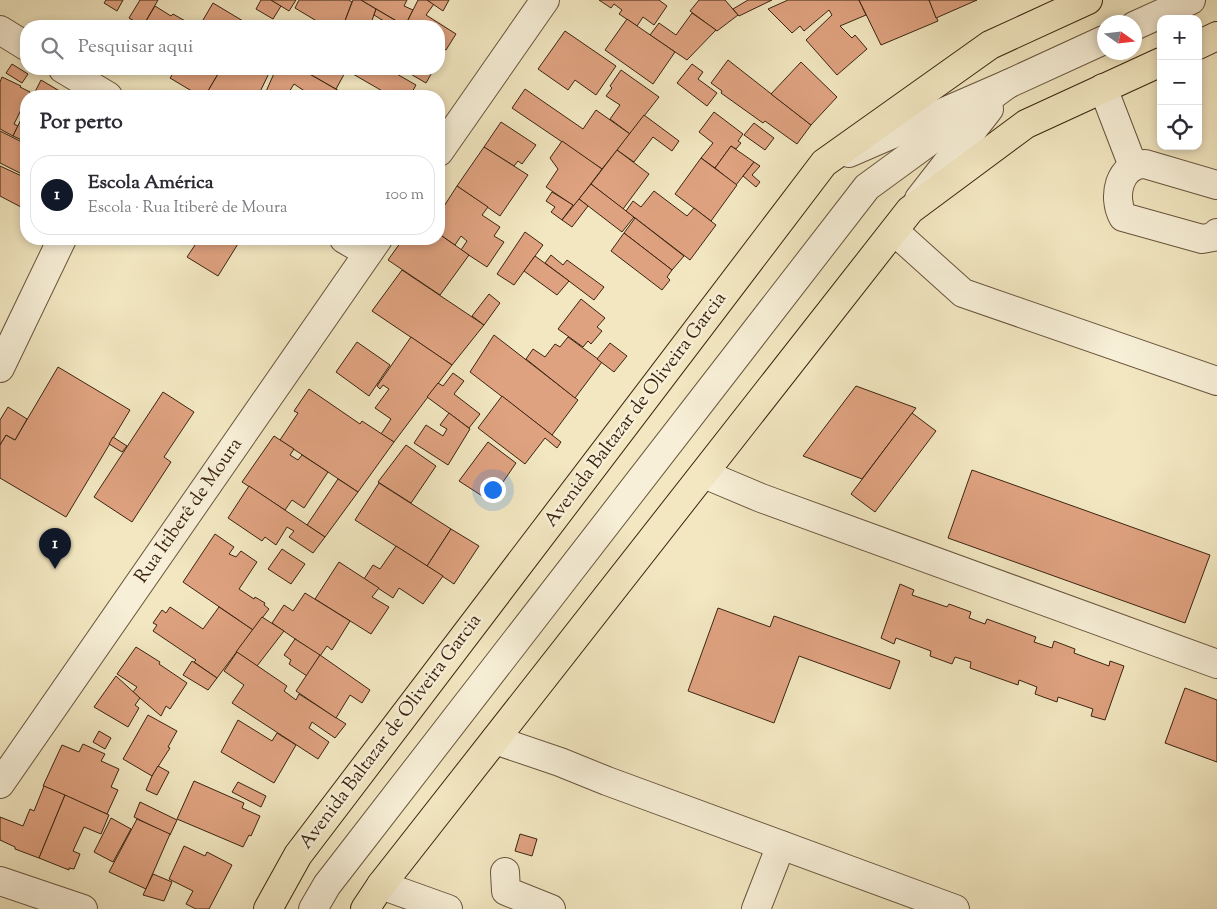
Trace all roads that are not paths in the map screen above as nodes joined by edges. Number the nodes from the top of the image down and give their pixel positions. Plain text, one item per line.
1 (545, 0) edge
2 (1088, 0) edge
3 (1191, 0) edge
4 (1142, 22) edge
5 (0, 30) edge
6 (1217, 36) edge
7 (20, 42) edge
8 (1097, 43) edge
9 (1202, 43) edge
10 (1157, 64) edge
11 (73, 75) edge
12 (1008, 84) junction
13 (1103, 88) junction
14 (98, 90) edge
15 (445, 143) edge
16 (824, 163) junction
17 (1133, 166) junction
18 (1217, 184) edge
19 (910, 210) junction
20 (894, 231) junction
21 (1217, 233) edge
22 (59, 245) edge
23 (373, 246) edge
24 (0, 368) edge
25 (1217, 381) edge
26 (704, 474) junction
27 (1217, 664) edge
28 (495, 740) junction
29 (0, 784) edge
30 (781, 845) junction
31 (505, 872) dead end
32 (0, 881) edge
33 (381, 885) junction
34 (83, 909) edge
35 (268, 909) edge
36 (313, 909) edge
37 (365, 909) edge
38 (448, 909) edge
39 (551, 909) edge
40 (756, 909) edge
41 (954, 909) edge

1 - 15 street
2 - 16 main road, Avenida Baltazar de Oliveira Garcia
3 - 4 street
5 - 7 street
6 - 9 main road
8 - 12 street
10 - 13 main road
11 - 14 street
12 - 16 street
12 - 19 street
12 - 36 street
13 - 17 street
13 - 19 main road
16 - 35 main road, Avenida Baltazar de Oliveira Garcia
17 - 18 street
17 - 21 street
19 - 20 main road
20 - 25 street
20 - 26 main road
22 - 24 street
23 - 29 street, Rua Itiberê de Moura
26 - 27 street
26 - 28 main road
28 - 30 street
28 - 33 main road
30 - 40 street
30 - 41 street
31 - 39 street
32 - 34 street
33 - 37 main road
33 - 38 street

